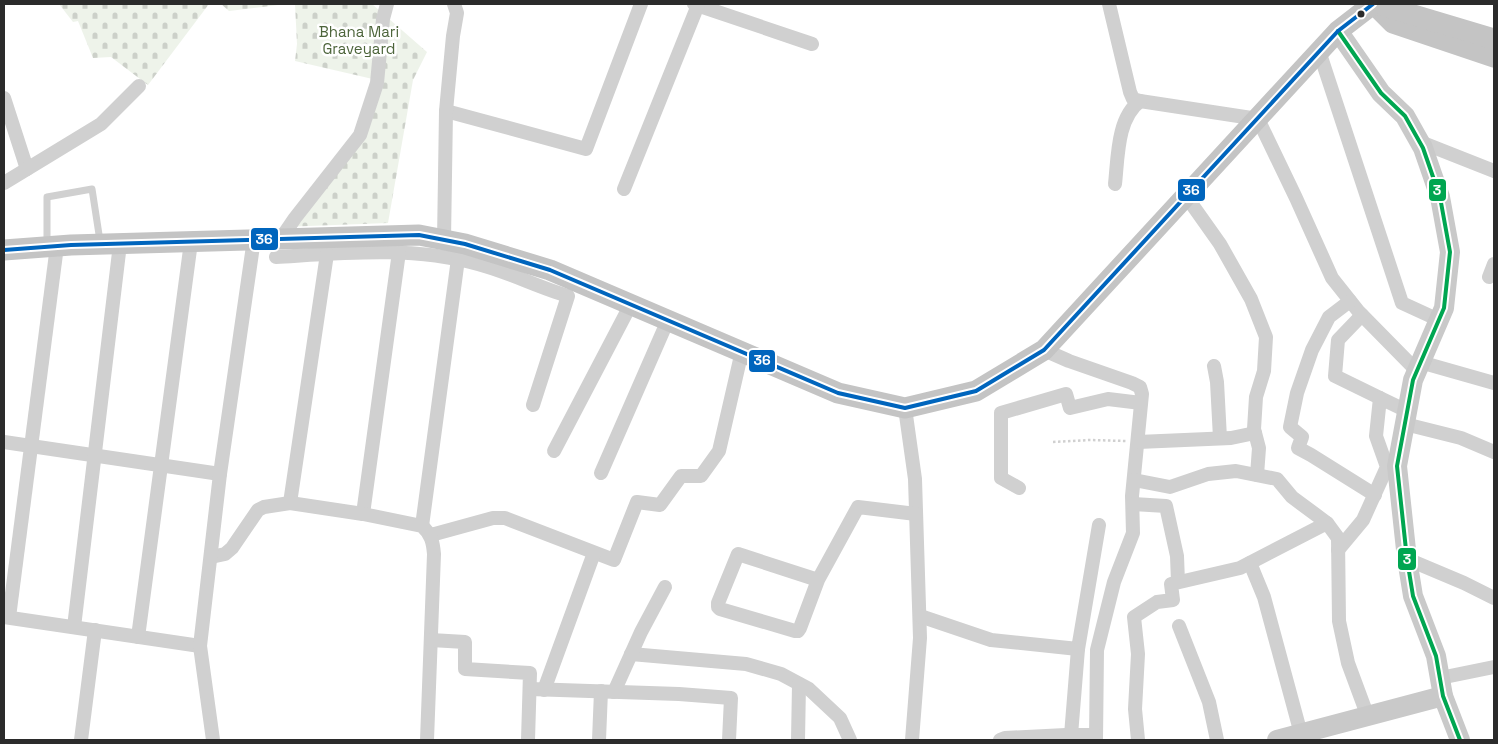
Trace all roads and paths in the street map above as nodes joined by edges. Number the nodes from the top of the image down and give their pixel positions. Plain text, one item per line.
1 (386, 4) edge
2 (454, 4) edge
3 (641, 4) edge
4 (696, 4) edge
5 (1109, 4) edge
6 (1374, 4) edge
7 (1338, 31) junction
8 (1494, 39) edge
9 (812, 44) dead end
10 (1319, 51) junction
11 (1494, 57) edge
12 (139, 86) dead end
13 (4, 98) edge
14 (1140, 101) junction
15 (446, 111) junction
16 (1258, 119) junction
17 (1418, 140) junction
18 (27, 169) junction
19 (1494, 171) edge
20 (4, 184) edge
21 (1115, 184) dead end
22 (624, 189) dead end
23 (1186, 196) junction
24 (254, 239) junction
25 (444, 240) junction
26 (191, 242) junction
27 (111, 244) junction
28 (52, 247) junction
29 (278, 248) junction
30 (4, 250) edge
31 (399, 252) junction
32 (327, 254) junction
33 (458, 259) junction
34 (1350, 301) junction
35 (631, 304) junction
36 (1362, 315) junction
37 (668, 320) junction
38 (1439, 320) junction
39 (1044, 350) junction
40 (742, 351) junction
41 (1214, 366) dead end
42 (1418, 367) junction
43 (1494, 383) edge
44 (1380, 398) junction
45 (1141, 403) junction
46 (533, 404) dead end
47 (905, 408) junction
48 (1406, 417) junction
49 (1255, 433) junction
50 (1220, 438) junction
51 (4, 442) edge
52 (1052, 442) dead end
53 (1138, 442) junction
54 (31, 446) junction
55 (554, 451) dead end
56 (1494, 452) edge
57 (95, 456) junction
58 (161, 466) junction
59 (601, 473) dead end
60 (220, 474) junction
61 (1257, 475) junction
62 (1134, 480) junction
63 (1019, 488) dead end
64 (1374, 495) junction
65 (290, 503) junction
66 (1132, 504) junction
67 (363, 514) junction
68 (916, 514) junction
69 (1327, 523) junction
70 (1099, 525) dead end
71 (426, 531) junction
72 (1338, 550) junction
73 (594, 553) junction
74 (211, 557) junction
75 (1407, 559) junction
76 (1250, 564) junction
77 (818, 580) junction
78 (1178, 582) junction
79 (665, 587) dead end
80 (1494, 598) edge
81 (920, 616) junction
82 (6, 617) edge
83 (1179, 626) dead end
84 (74, 628) junction
85 (95, 630) junction
86 (138, 637) junction
87 (431, 640) junction
88 (200, 646) junction
89 (1078, 648) junction
90 (631, 654) junction
91 (1494, 667) edge
92 (799, 684) junction
93 (1441, 687) junction
94 (530, 689) junction
95 (544, 690) junction
96 (607, 691) junction
97 (1368, 716) junction
98 (1301, 734) junction
99 (1071, 735) junction
100 (1096, 737) edge
101 (82, 740) edge
102 (213, 740) edge
103 (427, 740) edge
104 (528, 740) edge
105 (599, 740) edge
106 (729, 740) edge
107 (798, 740) edge
108 (850, 740) edge
109 (912, 740) edge
110 (1000, 740) edge
111 (1138, 740) edge
112 (1217, 740) edge
113 (1277, 740) edge
114 (1460, 740) edge

1 - 29 street
2 - 15 street
3 - 15 street
4 - 9 street
4 - 22 street
5 - 14 street
6 - 7 main road
6 - 8 main road
6 - 11 main road
7 - 10 main road
7 - 17 street
10 - 16 main road
10 - 38 street
12 - 18 street
13 - 18 street
14 - 16 street
14 - 21 street
15 - 25 street
16 - 23 main road
16 - 34 street
17 - 19 street
17 - 38 street
18 - 20 street
23 - 39 main road
23 - 49 street
24 - 26 main road
24 - 29 main road
24 - 60 street
25 - 29 main road
25 - 35 main road
26 - 27 main road
26 - 58 street
27 - 28 main road
27 - 28 lane
27 - 57 street
28 - 30 main road
28 - 54 street
29 - 32 street
31 - 32 street
31 - 33 street
31 - 67 street
32 - 65 street
33 - 46 street
33 - 71 street
34 - 36 street
34 - 64 street
35 - 37 main road
35 - 55 street
36 - 42 street
36 - 44 street
37 - 40 main road
37 - 59 street
38 - 42 street
39 - 45 street
39 - 47 main road
40 - 47 main road
40 - 73 street
41 - 50 street
42 - 43 street
42 - 48 street
44 - 48 street
44 - 64 street
45 - 53 street
45 - 63 street
47 - 68 street
48 - 56 street
48 - 75 street
49 - 50 street
49 - 61 street
50 - 53 street
51 - 54 street
52 - 53 path
53 - 62 street
54 - 57 street
54 - 82 street
57 - 58 street
57 - 84 street
58 - 60 street
58 - 86 street
60 - 74 street
61 - 62 street
61 - 69 street
62 - 66 street
64 - 72 street
65 - 67 street
65 - 74 street
66 - 78 street
66 - 100 street
67 - 71 street
68 - 77 street
68 - 81 street
69 - 72 street
69 - 76 street
70 - 89 street
71 - 73 street
71 - 87 street
72 - 97 street
73 - 95 street
74 - 88 street
75 - 80 street
75 - 93 street
76 - 78 street
76 - 98 street
77 - 77 street
78 - 111 street
79 - 90 street
81 - 89 street
81 - 109 street
82 - 84 street
83 - 112 street
84 - 85 street
85 - 86 street
85 - 101 street
86 - 88 street
87 - 94 street
87 - 103 street
88 - 102 street
89 - 99 street
90 - 92 street
90 - 96 street
91 - 93 street
92 - 107 street
92 - 108 street
93 - 97 street
93 - 114 street
94 - 95 street
94 - 104 street
95 - 96 street
96 - 105 street
96 - 106 street
97 - 98 street
98 - 113 street
99 - 100 street
99 - 110 street

